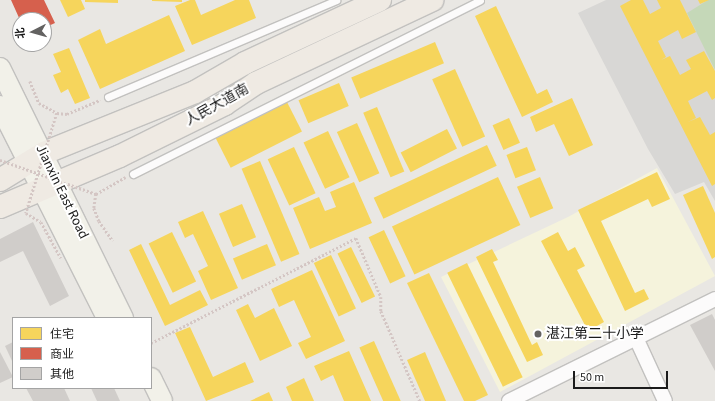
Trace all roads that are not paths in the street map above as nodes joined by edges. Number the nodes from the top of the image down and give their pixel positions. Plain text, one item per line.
1 (336, 0) edge
2 (432, 0) edge
3 (480, 0) edge
4 (377, 1) edge
5 (388, 21) junction
6 (0, 68) edge
7 (108, 97) road end
8 (0, 106) edge
9 (43, 172) junction
10 (133, 174) road end
11 (0, 180) edge
12 (0, 207) edge
13 (715, 299) edge
14 (107, 317) edge
15 (122, 317) edge
16 (636, 338) junction
17 (152, 380) edge
18 (141, 389) edge
19 (147, 401) edge
20 (162, 401) edge
21 (509, 401) edge
22 (664, 401) edge

1 - 7 lane
2 - 5 main road, 人民大道南
3 - 10 lane
4 - 5 street
4 - 9 main road, 人民大道南
5 - 9 main road, 人民大道南
6 - 9 street, Jianxin East Road
8 - 9 street, Jianxin East Road
9 - 11 main road, 人民大道南
9 - 12 main road, 人民大道南
9 - 14 street, Jianxin East Road
9 - 15 street, Jianxin East Road
13 - 16 street
16 - 21 street
16 - 22 street
17 - 20 street
18 - 19 street

